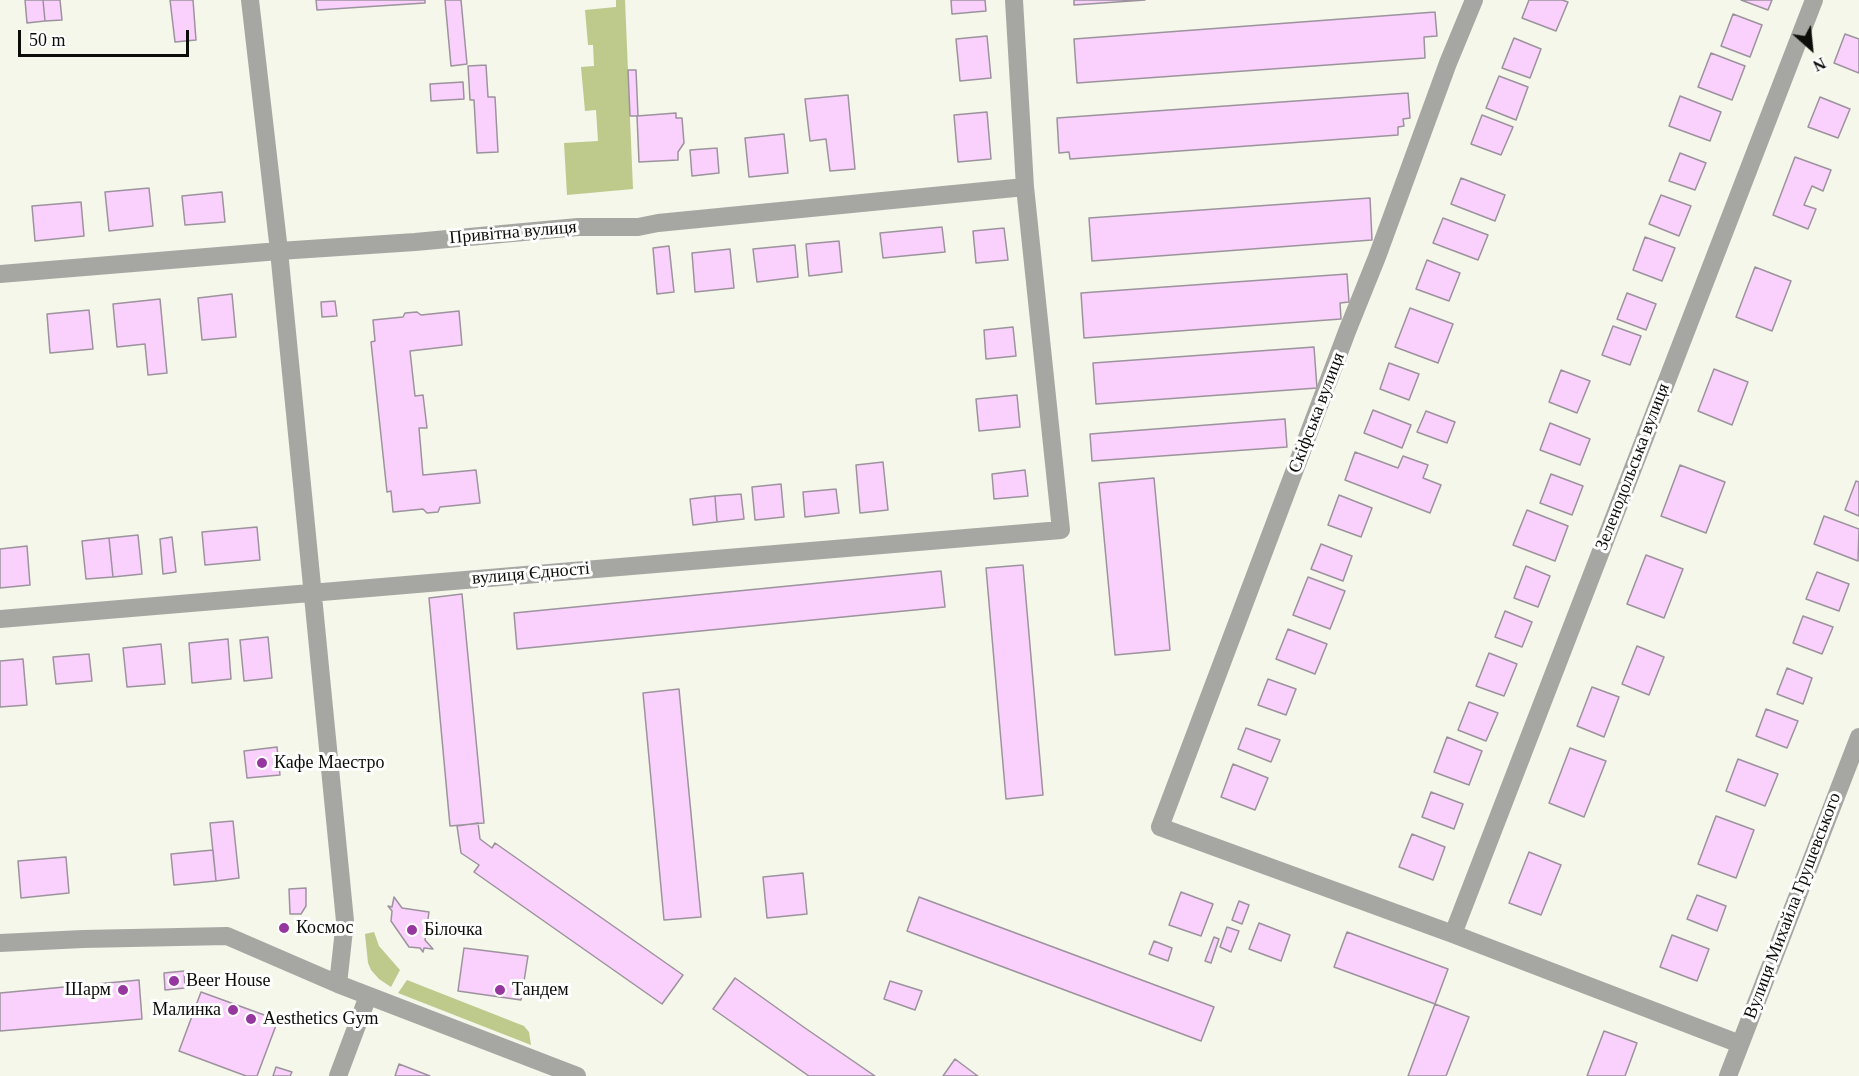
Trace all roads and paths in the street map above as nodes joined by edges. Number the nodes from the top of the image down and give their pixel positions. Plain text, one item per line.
1 (250, 0) edge
2 (1014, 0) edge
3 (1474, 0) edge
4 (1814, 0) edge
5 (1025, 187) junction
6 (279, 251) junction
7 (0, 274) edge
8 (313, 592) junction
9 (0, 619) edge
10 (1859, 737) edge
11 (1453, 934) junction
12 (0, 943) edge
13 (338, 984) junction
14 (368, 996) junction
15 (1740, 1044) junction
16 (338, 1076) edge
17 (577, 1076) edge
18 (1728, 1076) edge

1 - 6 street
2 - 5 street
3 - 11 street, Скіфська вулиця
4 - 11 street, Зеленодольська вулиця
5 - 6 street, Привітна вулиця
5 - 8 street, вулиця Єдності
6 - 7 street, Привітна вулиця
6 - 8 street
8 - 9 street, вулиця Єдності
8 - 13 street
10 - 15 street, Вулиця Михайла Грушевського
11 - 15 street
12 - 13 street
13 - 14 street
14 - 16 street
14 - 17 street
15 - 18 street, Вулиця Михайла Грушевського

